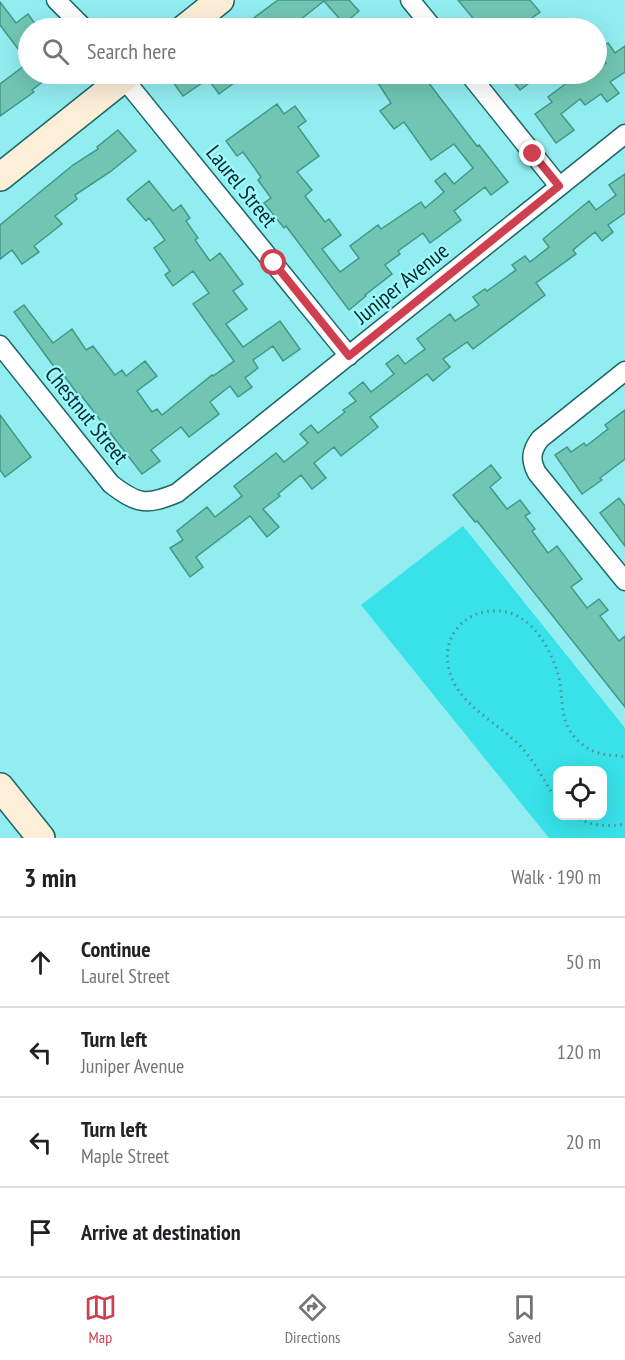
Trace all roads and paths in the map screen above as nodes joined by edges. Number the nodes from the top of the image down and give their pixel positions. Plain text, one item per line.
1 (56, 0) edge
2 (220, 0) edge
3 (410, 0) edge
4 (74, 18) edge
5 (197, 18) edge
6 (425, 18) edge
7 (113, 84) edge
8 (131, 84) edge
9 (477, 84) edge
10 (625, 134) edge
11 (0, 177) edge
12 (559, 186) junction
13 (0, 345) edge
14 (349, 356) junction
15 (625, 371) edge
16 (145, 502) joint
17 (625, 581) edge
18 (625, 758) edge
19 (0, 787) edge
20 (553, 793) edge
21 (581, 820) edge
22 (625, 824) edge
23 (41, 838) edge

1 - 4 street
2 - 5 main road
3 - 6 street
7 - 11 main road
8 - 14 street, Laurel Street
9 - 12 street
10 - 12 street, Juniper Avenue
12 - 14 street, Juniper Avenue
13 - 16 street, Chestnut Street
14 - 16 street, Juniper Avenue
15 - 17 street
18 - 20 path
19 - 23 main road
21 - 22 path

